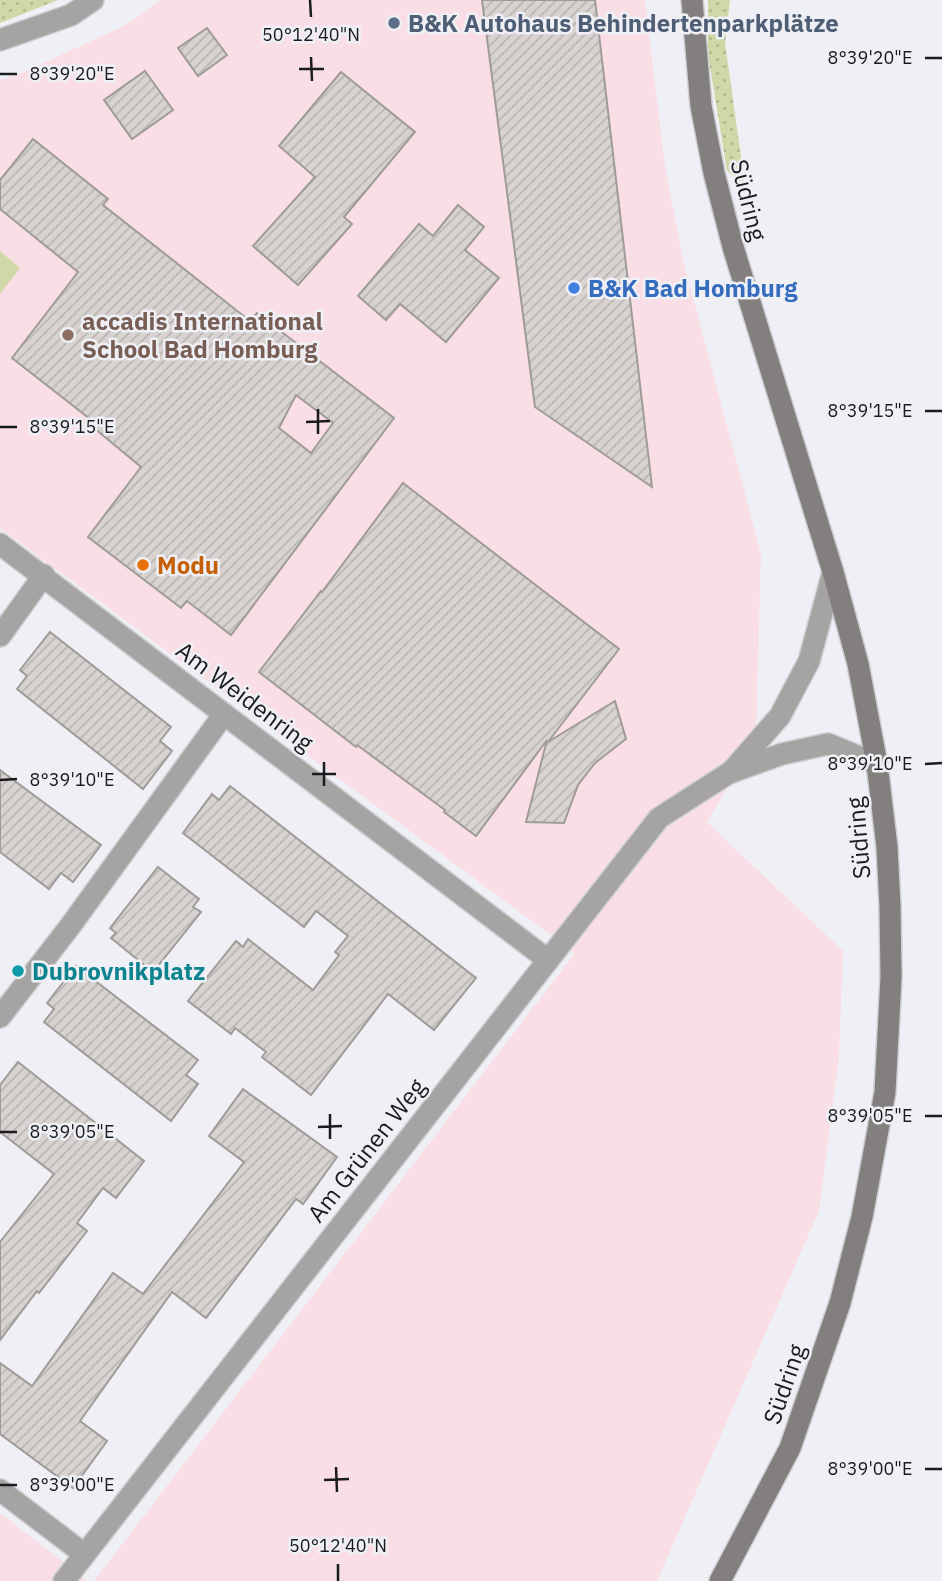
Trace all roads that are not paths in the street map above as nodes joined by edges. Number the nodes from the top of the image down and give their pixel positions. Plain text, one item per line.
1 (93, 0) edge
2 (692, 0) edge
3 (0, 40) edge
4 (0, 544) edge
5 (833, 572) junction
6 (44, 575) junction
7 (0, 636) edge
8 (225, 714) junction
9 (877, 764) junction
10 (729, 773) junction
11 (548, 960) junction
12 (0, 1017) edge
13 (0, 1490) edge
14 (84, 1554) junction
15 (64, 1581) edge
16 (720, 1581) edge

1 - 3 street
2 - 5 main road, Südring
4 - 6 street, Am Weidenring
5 - 9 main road, Südring
5 - 10 street, Am Grünen Weg
6 - 7 street
6 - 8 street, Am Weidenring
8 - 11 street, Am Weidenring
8 - 12 street
9 - 10 street, Am Grünen Weg
9 - 16 main road, Südring
10 - 11 street, Am Grünen Weg
11 - 14 street, Am Grünen Weg
13 - 14 street
14 - 15 street, Am Grünen Weg

